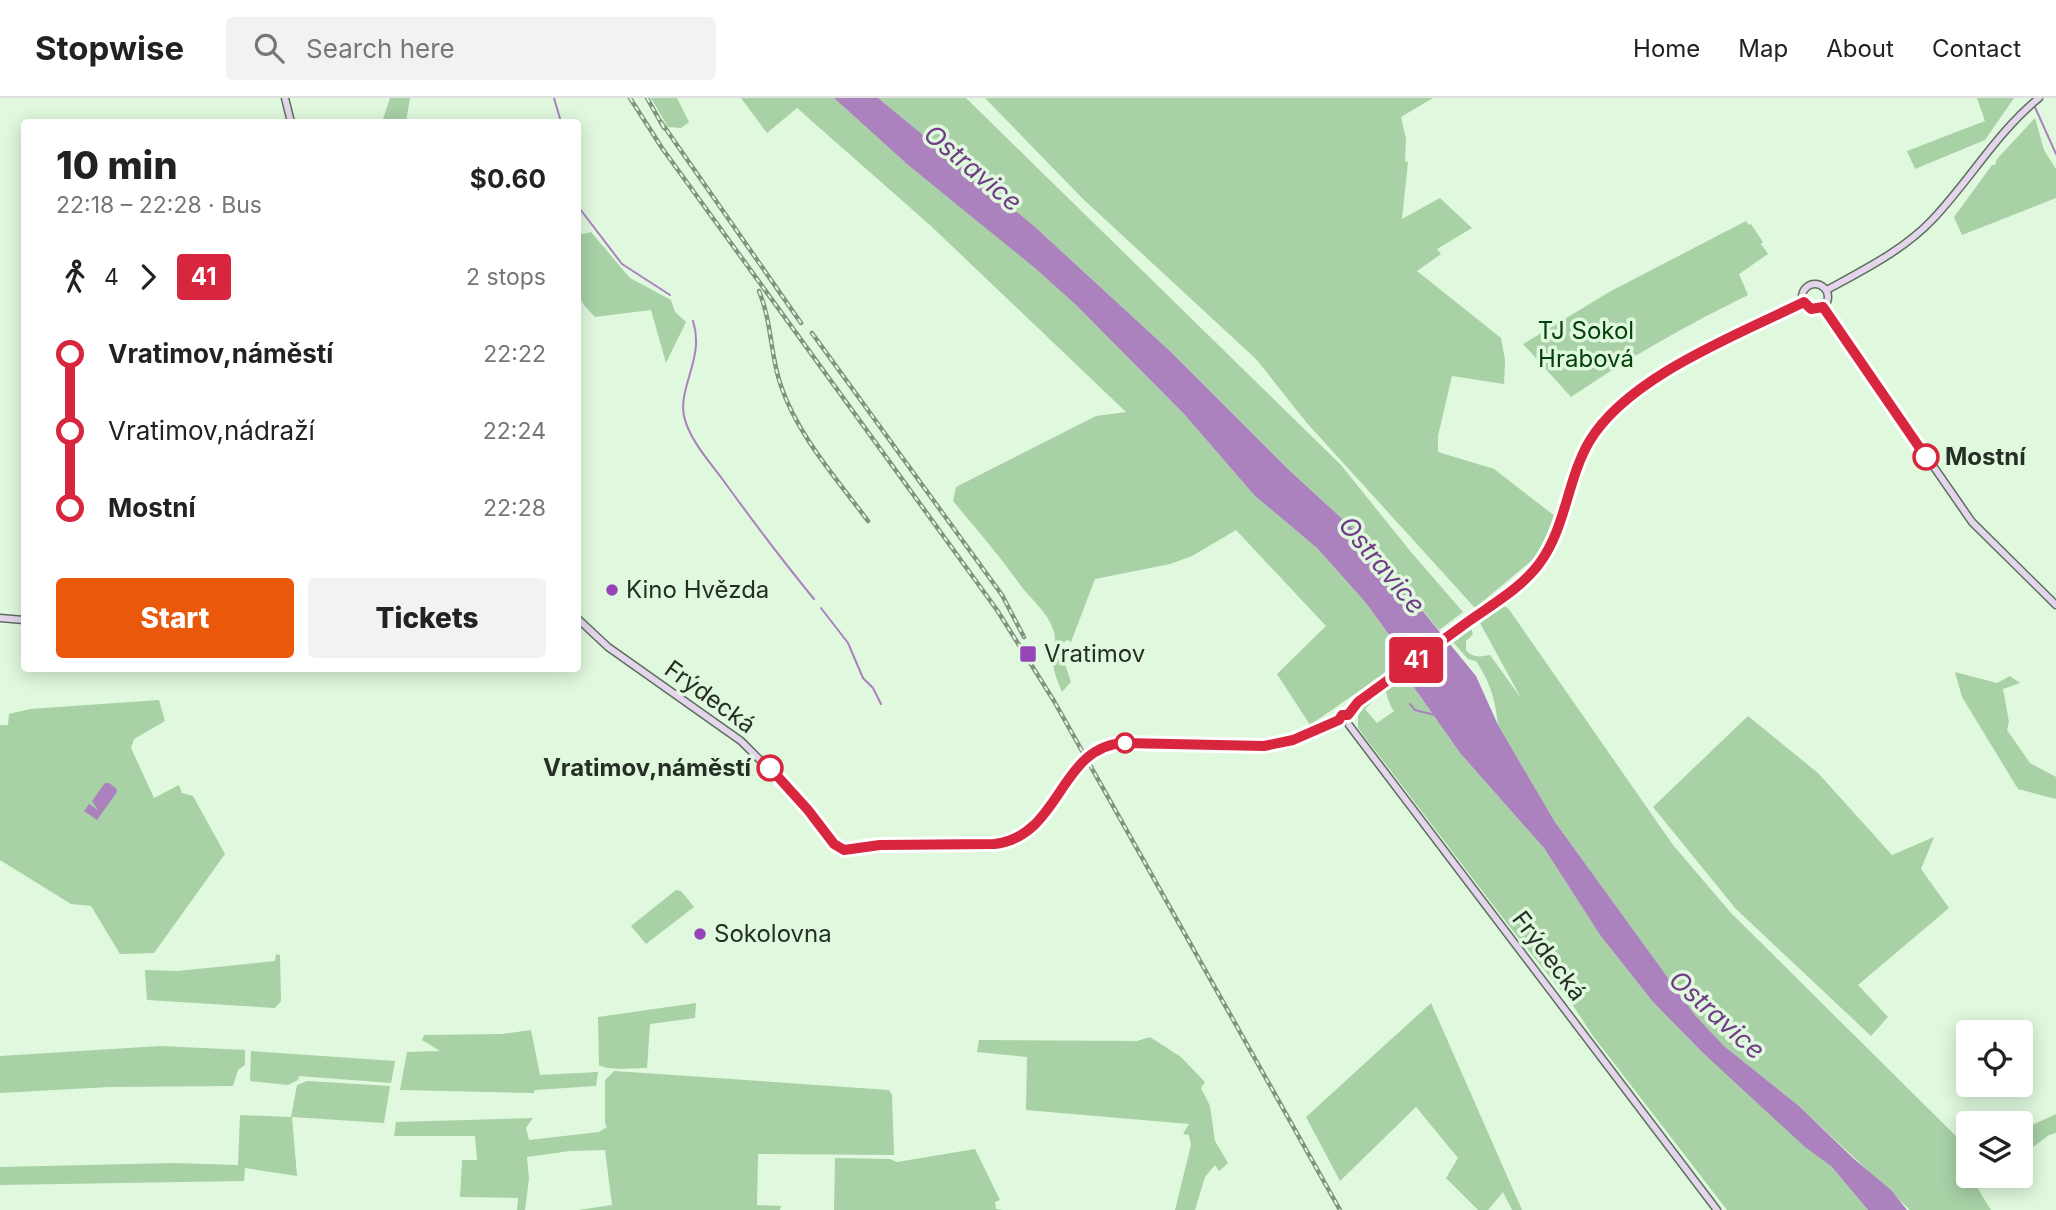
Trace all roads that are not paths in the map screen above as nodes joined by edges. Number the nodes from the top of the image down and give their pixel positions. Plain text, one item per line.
1 (285, 98) edge
2 (2038, 99) edge
3 (290, 119) edge
4 (1826, 290) junction
5 (1804, 302) junction
6 (1823, 307) junction
7 (2056, 605) edge
8 (0, 618) edge
9 (21, 621) edge
10 (581, 622) edge
11 (1348, 715) junction
12 (1339, 720) junction
13 (1349, 725) junction
14 (1717, 1210) edge

1 - 3 main road
2 - 4 main road
4 - 5 main road
4 - 6 main road
5 - 6 main road
5 - 11 main road
6 - 7 main road
8 - 9 main road
10 - 12 main road, Frýdecká
11 - 12 main road
11 - 13 main road
12 - 13 main road
13 - 14 main road, Frýdecká

